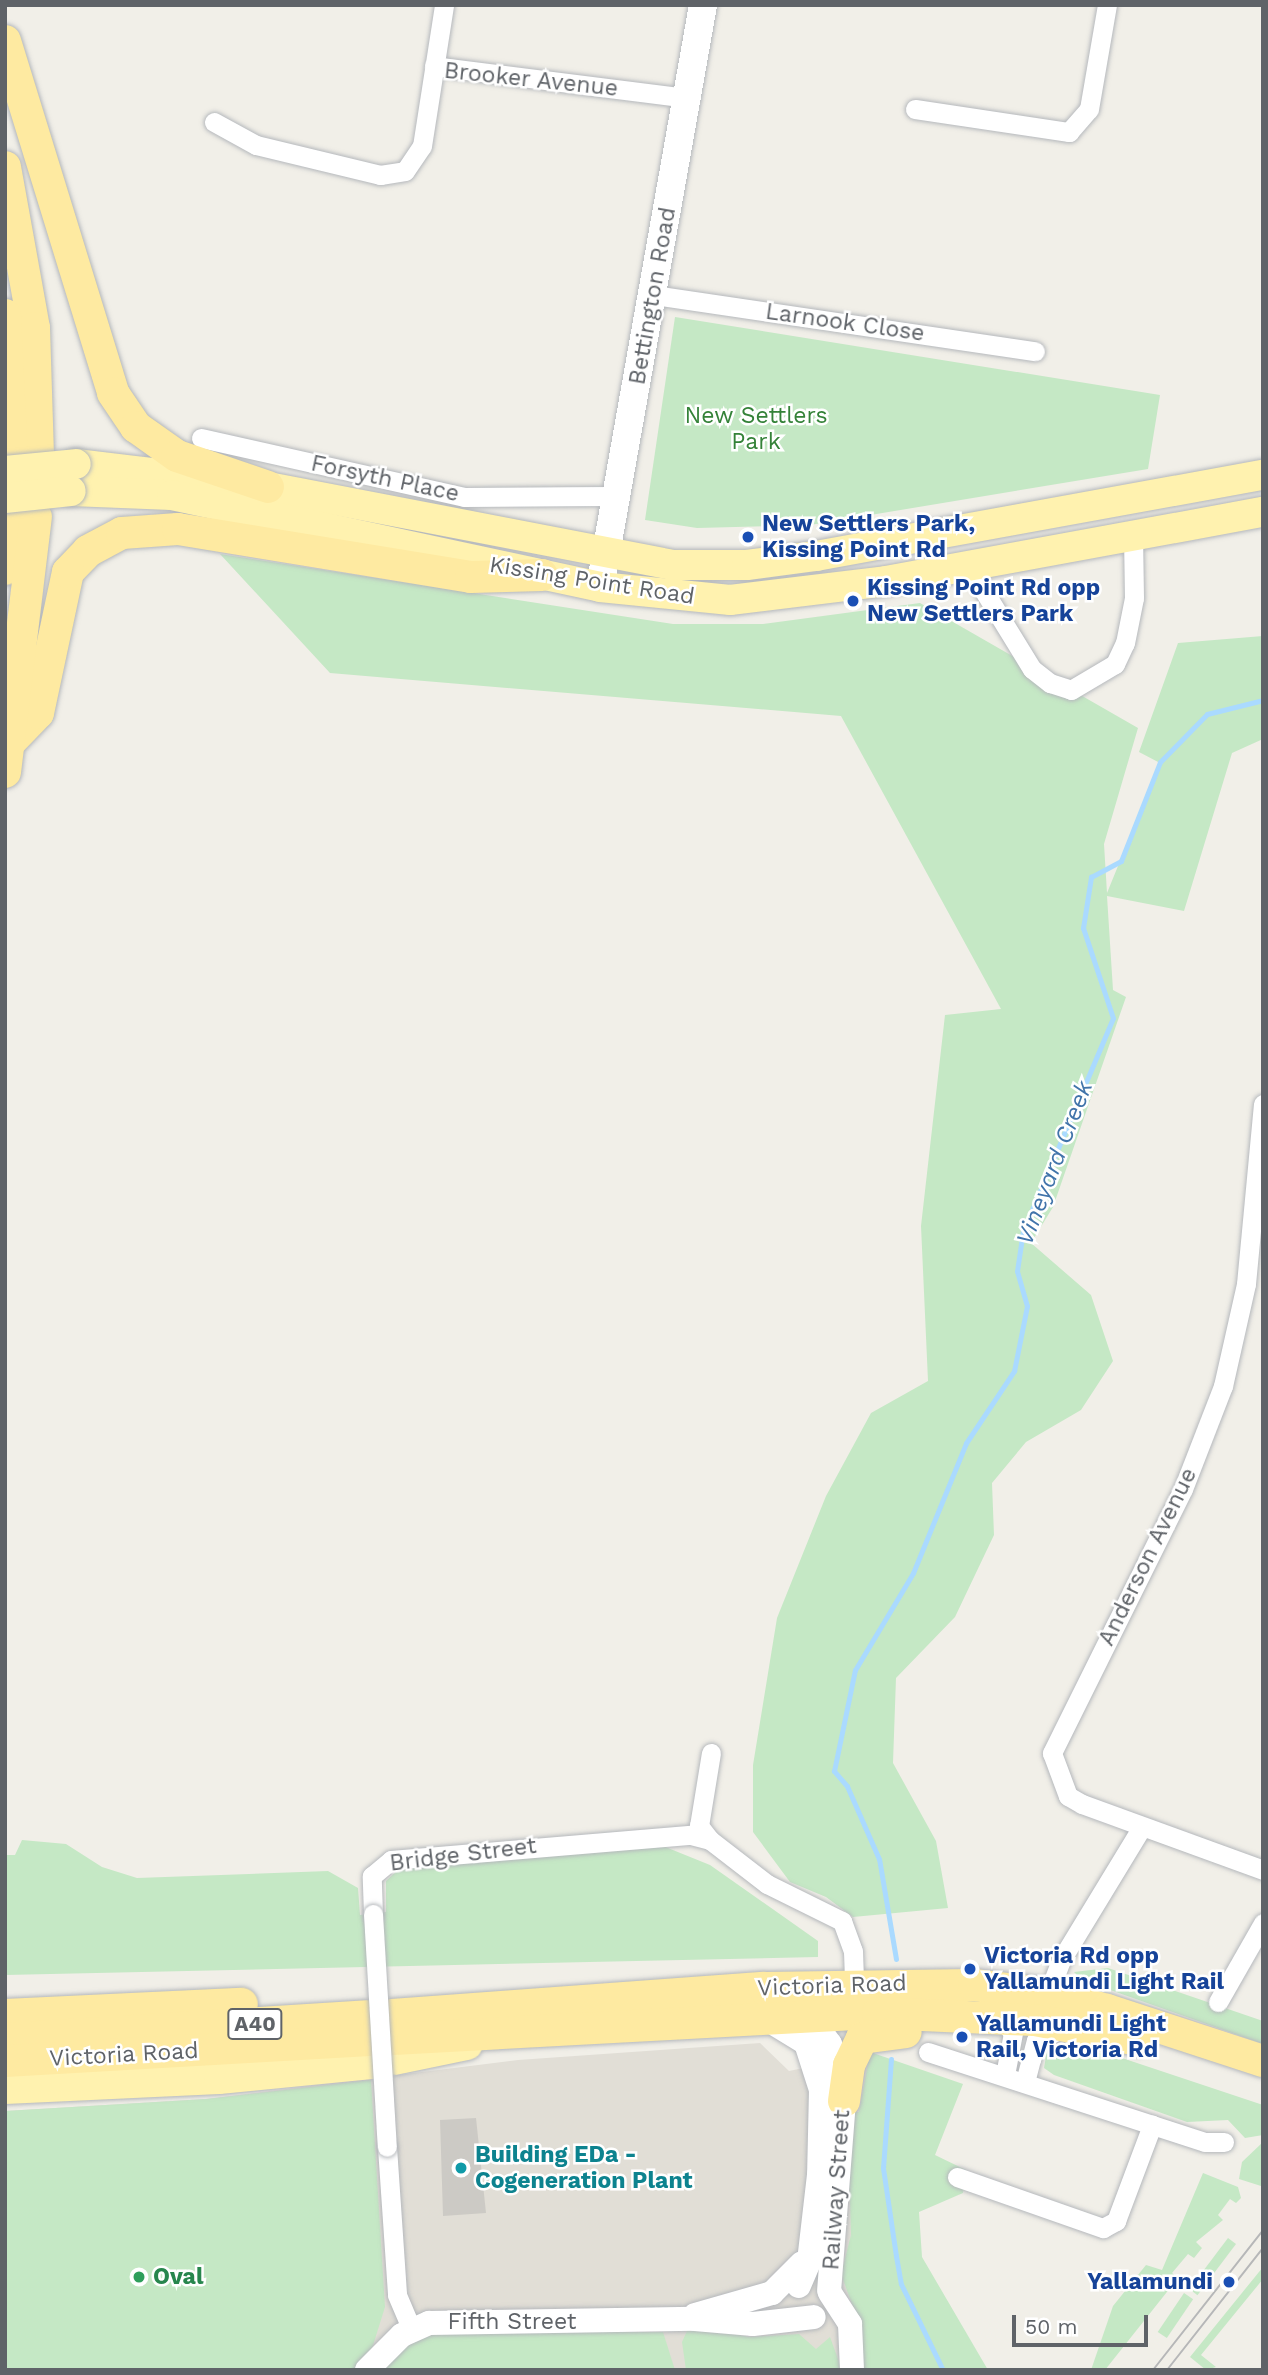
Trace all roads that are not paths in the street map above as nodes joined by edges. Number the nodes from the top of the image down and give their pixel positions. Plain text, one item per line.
1 (444, 5) edge
2 (703, 5) edge
3 (1107, 5) edge
4 (5, 41) edge
5 (434, 66) junction
6 (687, 98) junction
7 (915, 109) dead end
8 (214, 122) dead end
9 (5, 167) edge
10 (654, 295) junction
11 (5, 316) edge
12 (1035, 351) dead end
13 (201, 438) dead end
14 (18, 461) edge
15 (1263, 475) edge
16 (73, 478) junction
17 (268, 487) junction
18 (613, 496) junction
19 (17, 512) edge
20 (1263, 512) edge
21 (1133, 535) junction
22 (603, 555) junction
23 (968, 565) junction
24 (5, 569) edge
25 (542, 575) junction
26 (600, 587) junction
27 (8, 757) edge
28 (1263, 1104) edge
29 (711, 1753) dead end
30 (1142, 1827) junction
31 (710, 1840) junction
32 (1263, 1870) edge
33 (1263, 1923) edge
34 (849, 1984) junction
35 (1048, 1994) junction
36 (764, 2002) junction
37 (1218, 2003) dead end
38 (5, 2015) edge
39 (1006, 2025) junction
40 (380, 2029) junction
41 (808, 2029) junction
42 (1062, 2029) junction
43 (1107, 2032) junction
44 (5, 2039) edge
45 (928, 2052) dead end
46 (5, 2061) edge
47 (1263, 2061) edge
48 (1005, 2075) junction
49 (1025, 2082) junction
50 (1263, 2084) edge
51 (5, 2089) edge
52 (844, 2101) junction
53 (1152, 2125) junction
54 (1224, 2142) dead end
55 (957, 2177) dead end
56 (810, 2247) junction
57 (797, 2288) junction
58 (830, 2291) junction
59 (816, 2317) junction
60 (680, 2318) junction
61 (411, 2328) junction
62 (367, 2370) edge
63 (851, 2370) edge

1 - 5 street
2 - 6 main road, Bettington Road
3 - 7 street
4 - 17 highway
5 - 6 street, Brooker Avenue
5 - 8 street, Brooker Avenue
6 - 10 main road, Bettington Road
9 - 14 highway
10 - 12 street, Larnook Close
10 - 18 main road, Bettington Road
11 - 14 highway
13 - 18 street, Forsyth Place
14 - 16 main road, Kissing Point Road, bridge
15 - 22 main road, Kissing Point Road
16 - 17 main road, Kissing Point Road
16 - 19 main road, Kissing Point Road, bridge
16 - 25 main road, Kissing Point Road
17 - 22 main road, Kissing Point Road
18 - 22 main road, Bettington Road
19 - 24 highway
19 - 27 highway
20 - 21 main road, Kissing Point Road
21 - 23 main road, Kissing Point Road
21 - 23 street
22 - 26 main road, Bettington Road
23 - 26 main road, Kissing Point Road
25 - 26 main road, Kissing Point Road
25 - 27 highway
28 - 30 street, Anderson Avenue
29 - 31 street
30 - 32 street, Anderson Avenue
30 - 35 street
31 - 34 street, Bridge Street
31 - 61 street, Bridge Street, bridge
33 - 37 street
34 - 35 highway, Victoria Road / A40
34 - 36 highway, Victoria Road / A40
34 - 41 street
35 - 47 highway, Victoria Road / A40
36 - 40 highway, Victoria Road / A40
36 - 40 highway, Victoria Road / A40
36 - 41 highway, Victoria Road / A40
38 - 40 highway, A40
39 - 41 highway, Victoria Road / A40
39 - 42 highway
39 - 43 highway, Victoria Road / A40
39 - 48 street
39 - 52 highway
40 - 44 highway, Victoria Road / A40
40 - 46 highway, Victoria Road / A40
40 - 51 main road
41 - 52 street, Railway Street
41 - 56 street, Railway Street
42 - 43 highway
42 - 49 street
43 - 50 highway, Victoria Road / A40
45 - 48 street
48 - 49 street
49 - 53 street
52 - 58 street, Railway Street
53 - 54 street
53 - 55 street
56 - 57 street, Railway Street
56 - 60 street
57 - 58 street
57 - 59 street
57 - 60 street, Fifth Street
58 - 59 street
58 - 63 street, Railway Street
59 - 60 street, Fifth Street
59 - 63 street, Railway Street
60 - 61 street, Fifth Street
61 - 62 street

